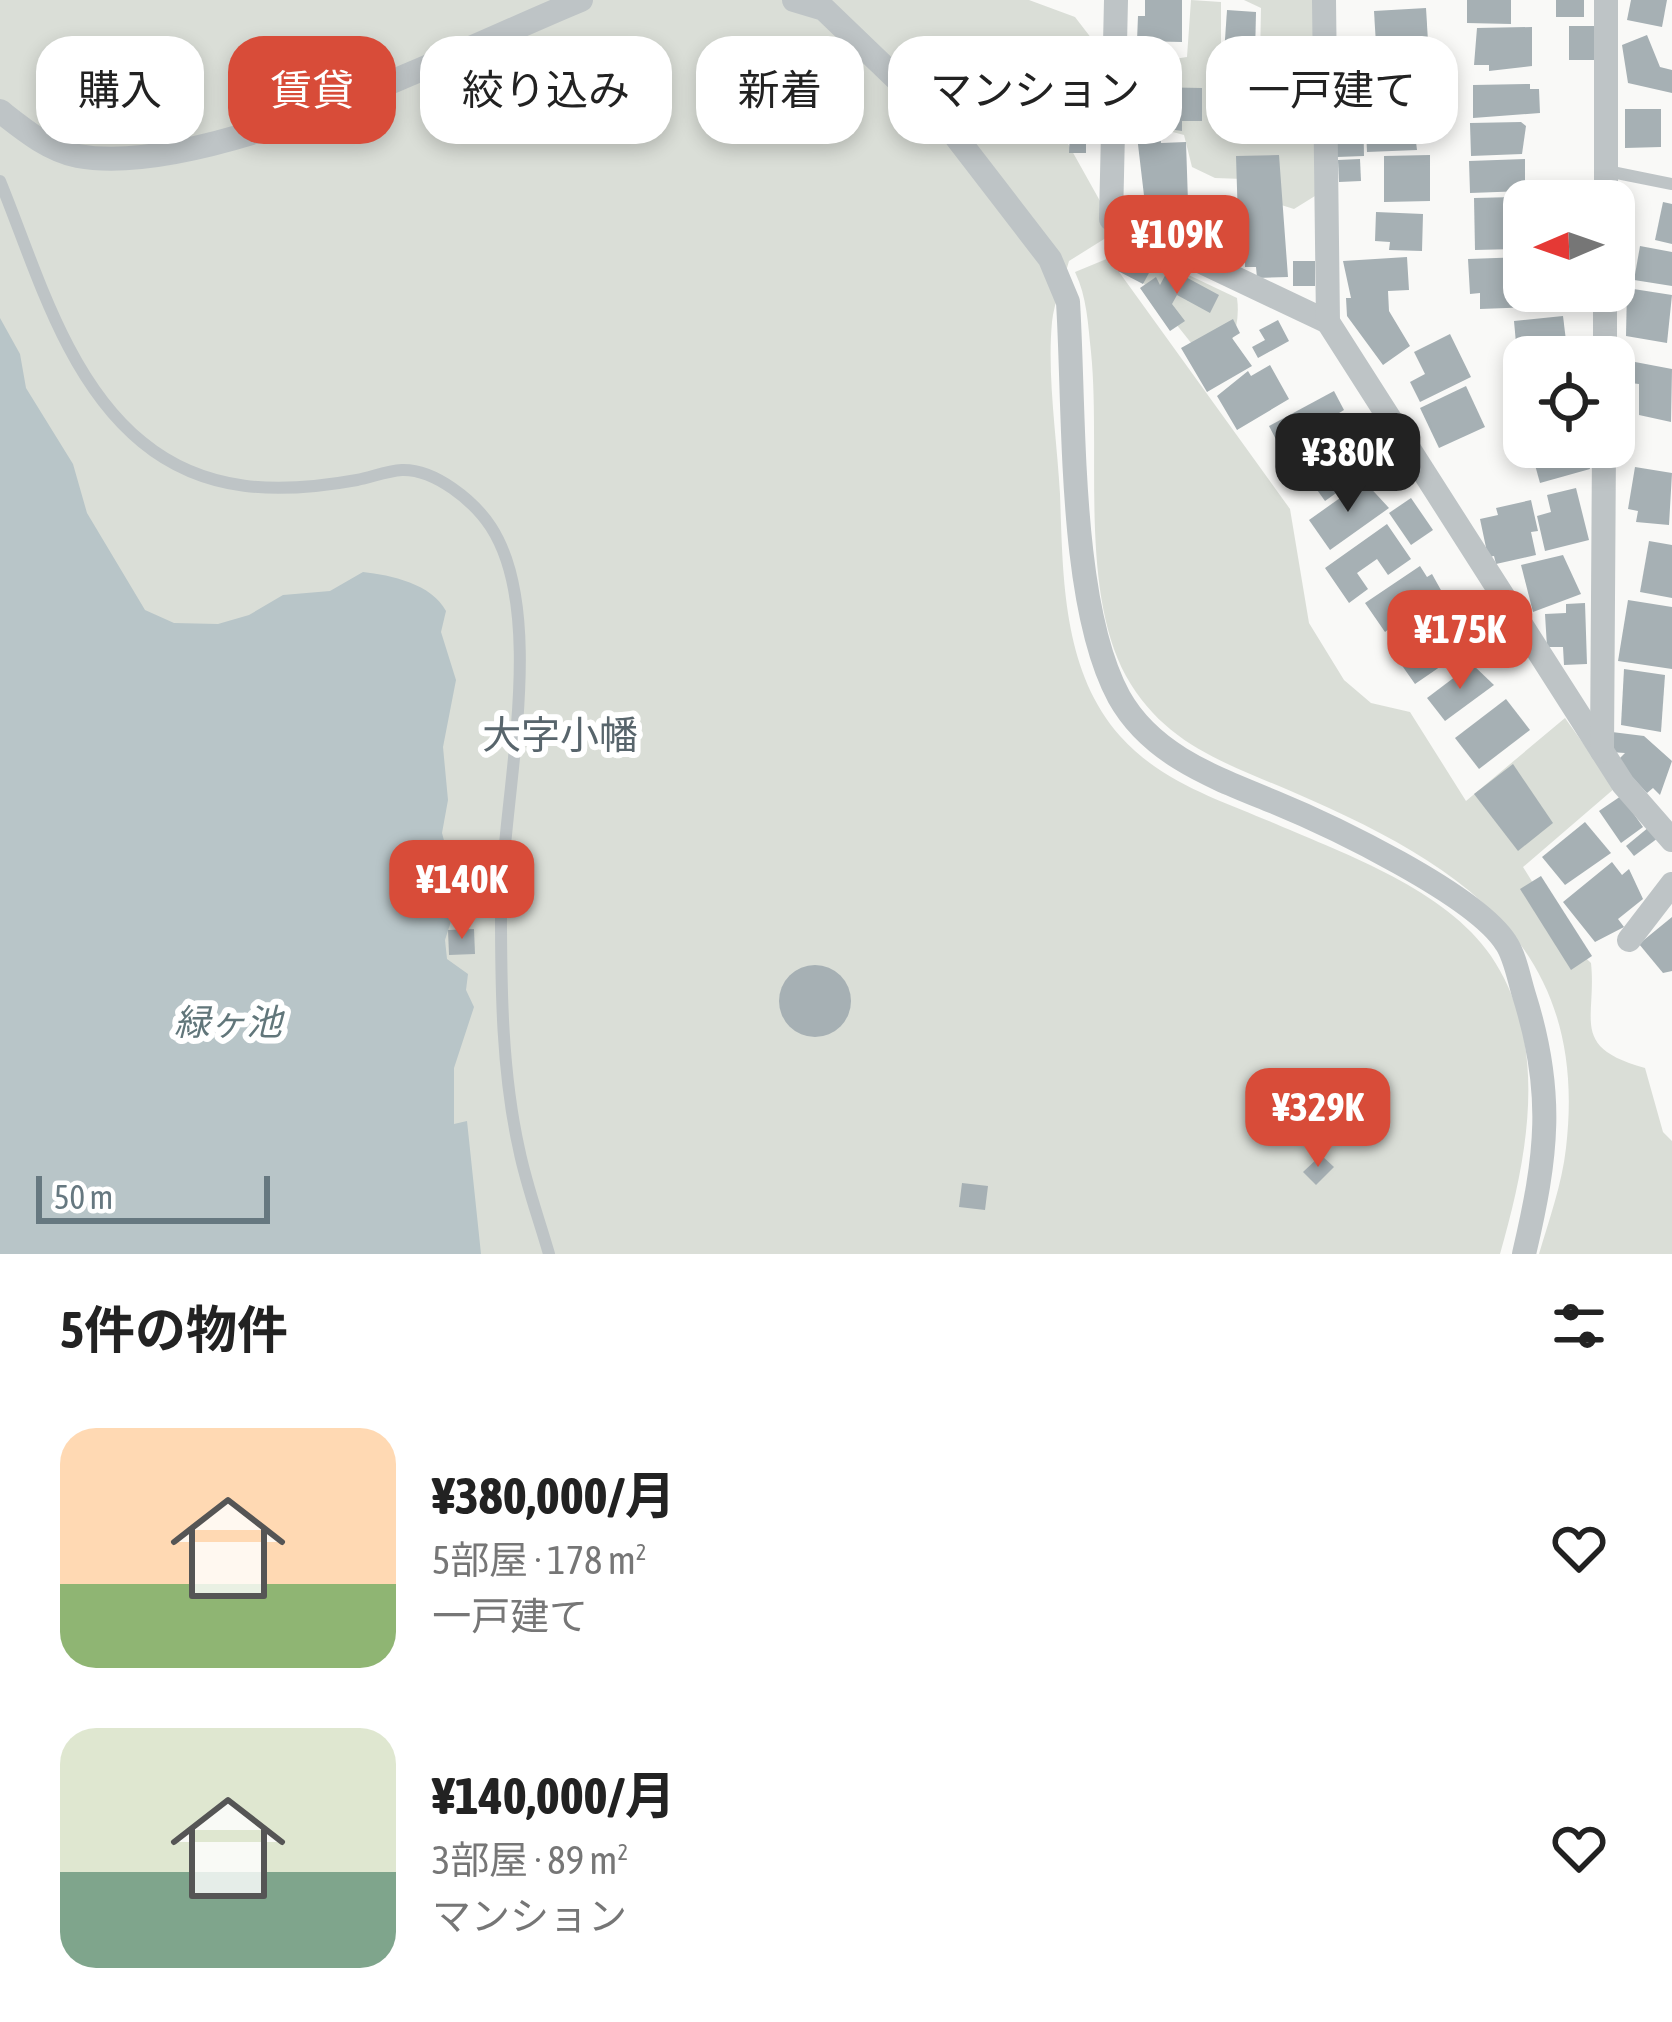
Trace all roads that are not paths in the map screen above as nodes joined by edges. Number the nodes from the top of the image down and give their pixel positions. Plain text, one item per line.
1 (581, 0) edge
2 (794, 0) edge
3 (1116, 0) edge
4 (1324, 0) edge
5 (1606, 0) edge
6 (0, 111) edge
7 (1606, 171) junction
8 (1606, 180) edge
9 (0, 181) edge
10 (1672, 184) edge
11 (1328, 322) junction
12 (1604, 468) edge
13 (1602, 752) junction
14 (1671, 838) edge
15 (1672, 884) edge
16 (1629, 940) dead end
17 (549, 1254) edge
18 (1524, 1254) edge

1 - 6 street
2 - 18 street
3 - 11 street
4 - 11 street
5 - 7 street
7 - 8 street
7 - 10 lane
9 - 17 lane
11 - 13 street
12 - 13 street
13 - 14 street
15 - 16 street

